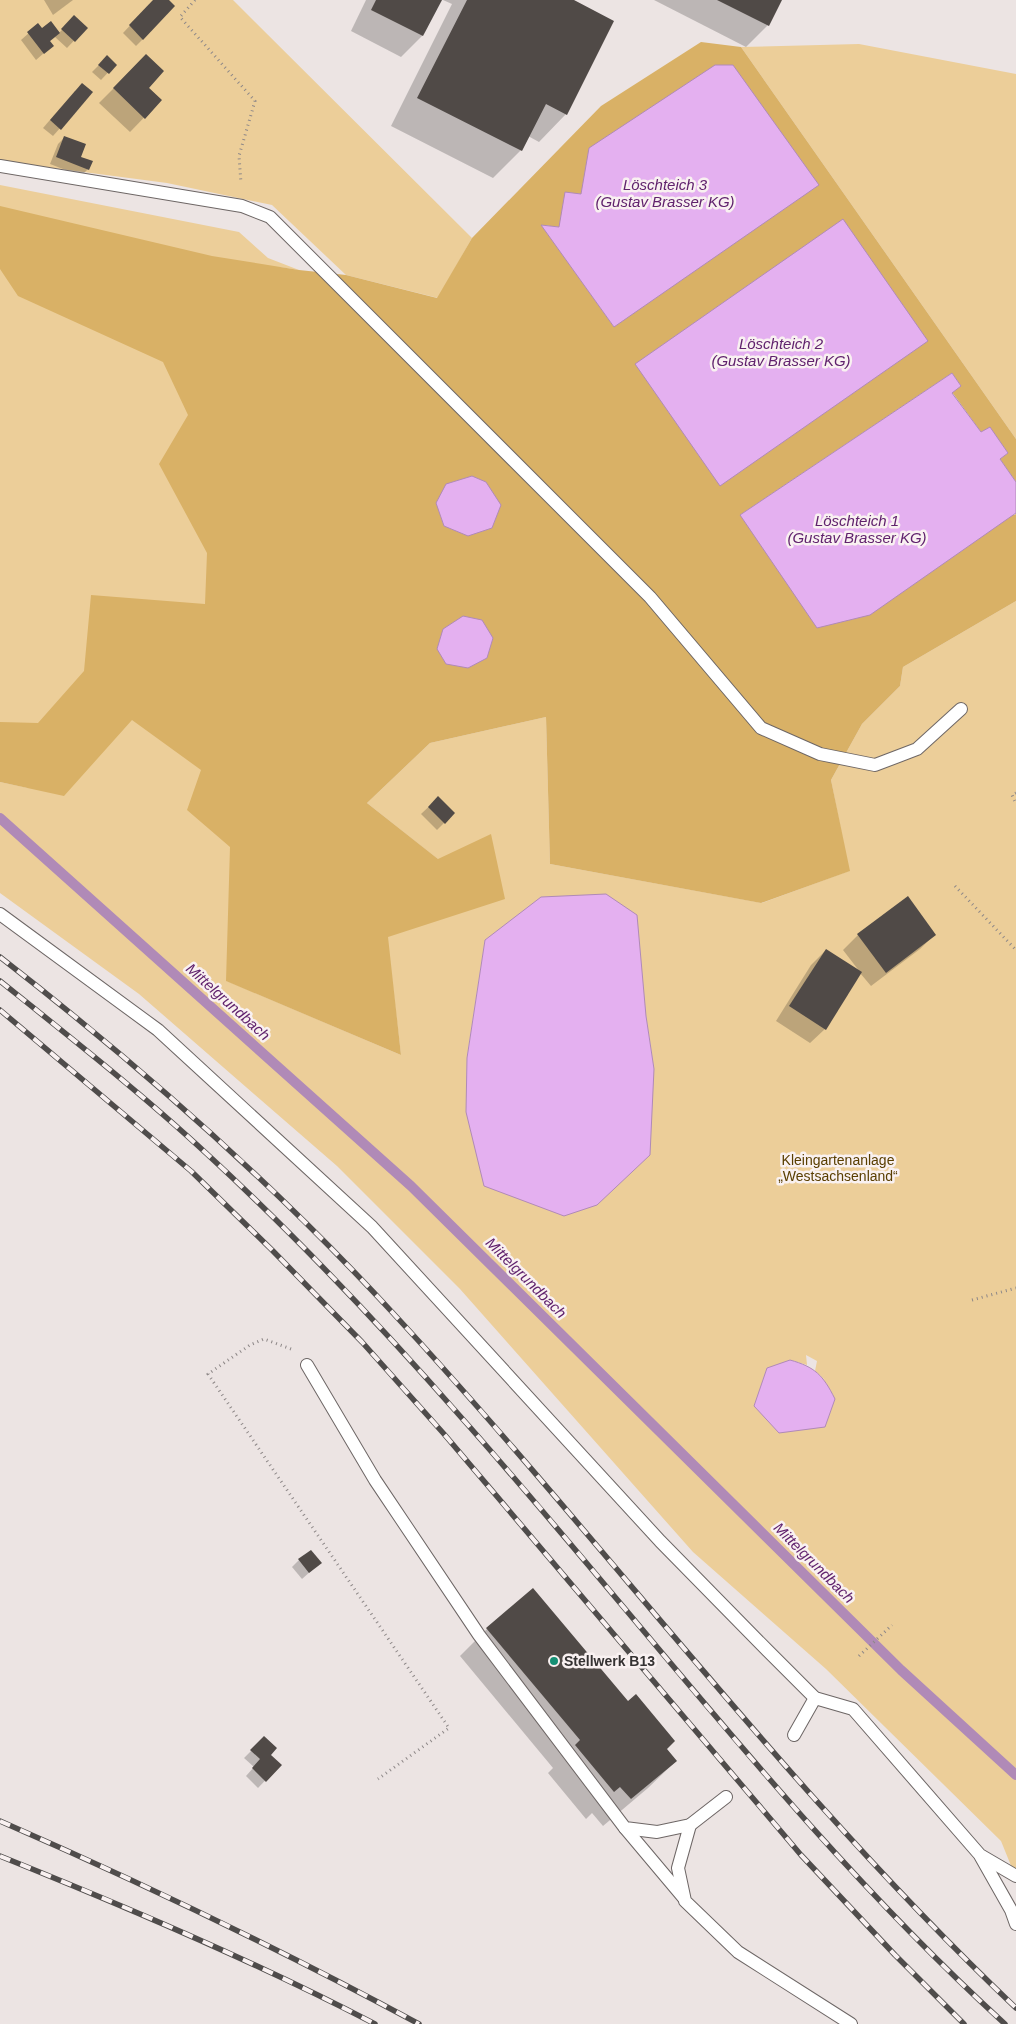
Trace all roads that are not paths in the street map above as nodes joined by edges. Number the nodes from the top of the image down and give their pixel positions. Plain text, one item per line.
1 (0, 166) edge
2 (961, 709) dead end
3 (0, 914) edge
4 (307, 1365) road end
5 (815, 1698) junction
6 (794, 1735) dead end
7 (726, 1797) dead end
8 (690, 1825) junction
9 (625, 1828) junction
10 (980, 1855) junction
11 (1016, 1876) edge
12 (685, 1901) junction
13 (1016, 1924) edge
14 (851, 2024) edge

1 - 2 lane
3 - 5 lane
4 - 9 lane
5 - 6 lane
5 - 10 lane
7 - 8 lane
8 - 9 lane
8 - 12 lane
9 - 12 lane
10 - 11 lane
10 - 13 lane
12 - 14 lane

